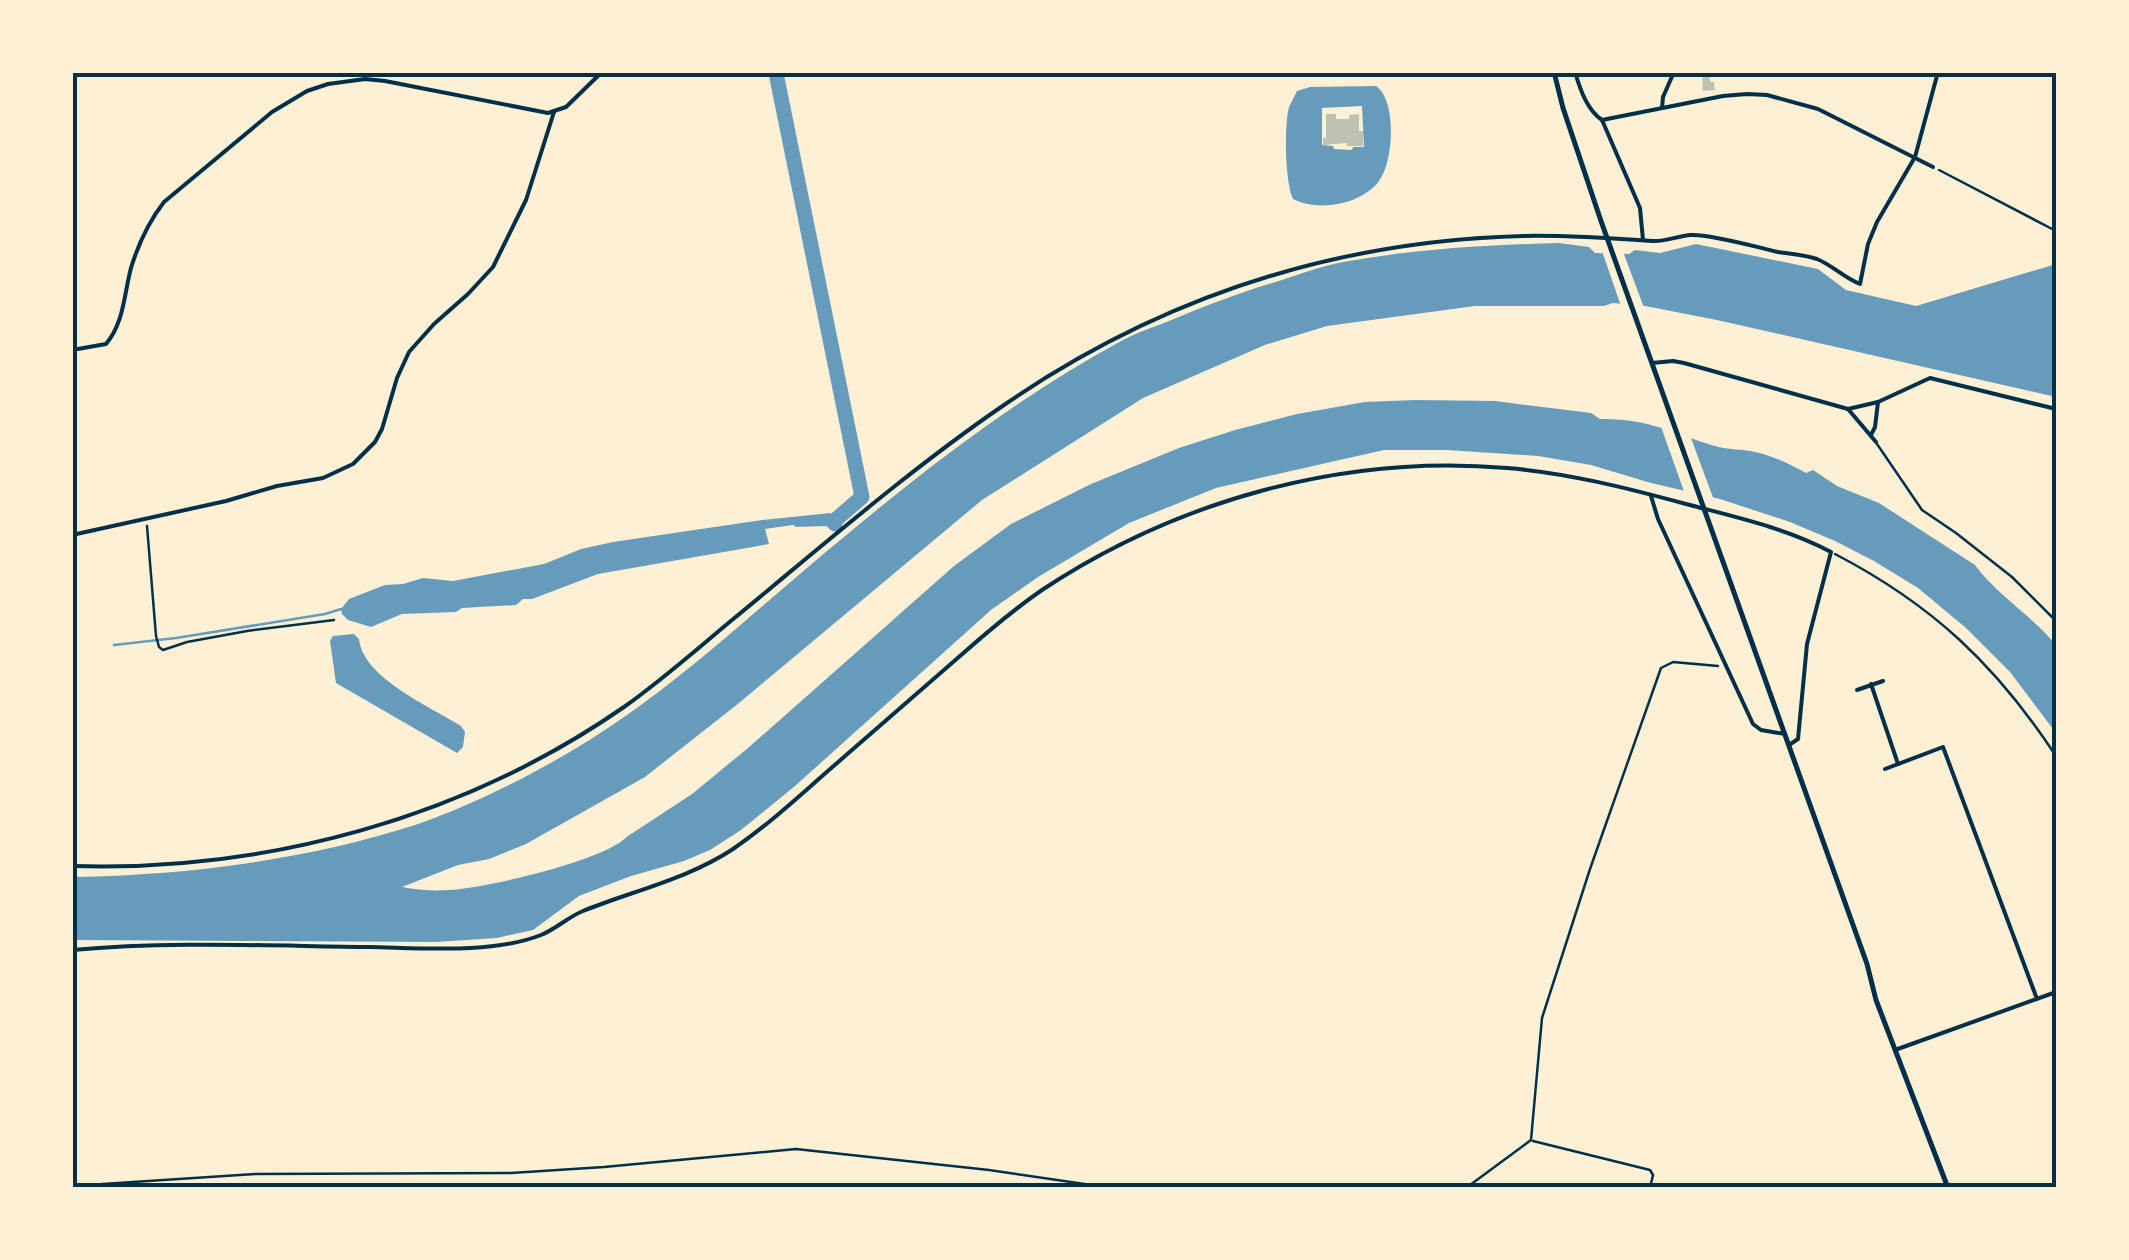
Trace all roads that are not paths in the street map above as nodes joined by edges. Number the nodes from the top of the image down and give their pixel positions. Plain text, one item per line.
1 (335, 72) edge
2 (602, 72) edge
3 (1554, 72) edge
4 (1575, 72) edge
5 (1674, 72) edge
6 (1938, 72) edge
7 (336, 82) junction
8 (1662, 108) junction
9 (554, 112) junction
10 (1602, 120) junction
11 (1915, 156) junction
12 (1934, 167) road end
13 (1643, 240) junction
14 (72, 350) edge
15 (1652, 363) junction
16 (1878, 402) junction
17 (2056, 409) edge
18 (1848, 410) junction
19 (1871, 436) junction
20 (1876, 442) joint
21 (1651, 494) junction
22 (72, 535) edge
23 (2056, 621) edge
24 (1882, 680) dead end
25 (1871, 684) junction
26 (1857, 690) dead end
27 (1785, 734) junction
28 (1789, 745) junction
29 (1898, 764) junction
30 (1885, 770) dead end
31 (72, 866) edge
32 (72, 950) edge
33 (2056, 992) edge
34 (2037, 999) junction
35 (1894, 1050) junction
36 (1948, 1188) edge

1 - 7 street
2 - 9 street
3 - 15 main road
4 - 10 street
5 - 8 street
6 - 11 street
7 - 9 street
7 - 14 street
8 - 10 street
8 - 11 street
9 - 22 street
10 - 13 street
11 - 12 street
11 - 13 street
13 - 31 street
15 - 18 street
15 - 27 main road
16 - 17 street
16 - 18 street
16 - 19 street
18 - 19 street
19 - 20 street
20 - 23 lane
21 - 27 street
21 - 28 street
21 - 32 street
24 - 25 street
25 - 26 street
25 - 29 street
27 - 28 main road
28 - 35 main road
29 - 30 street
29 - 34 street
33 - 34 street
34 - 35 street
35 - 36 main road

